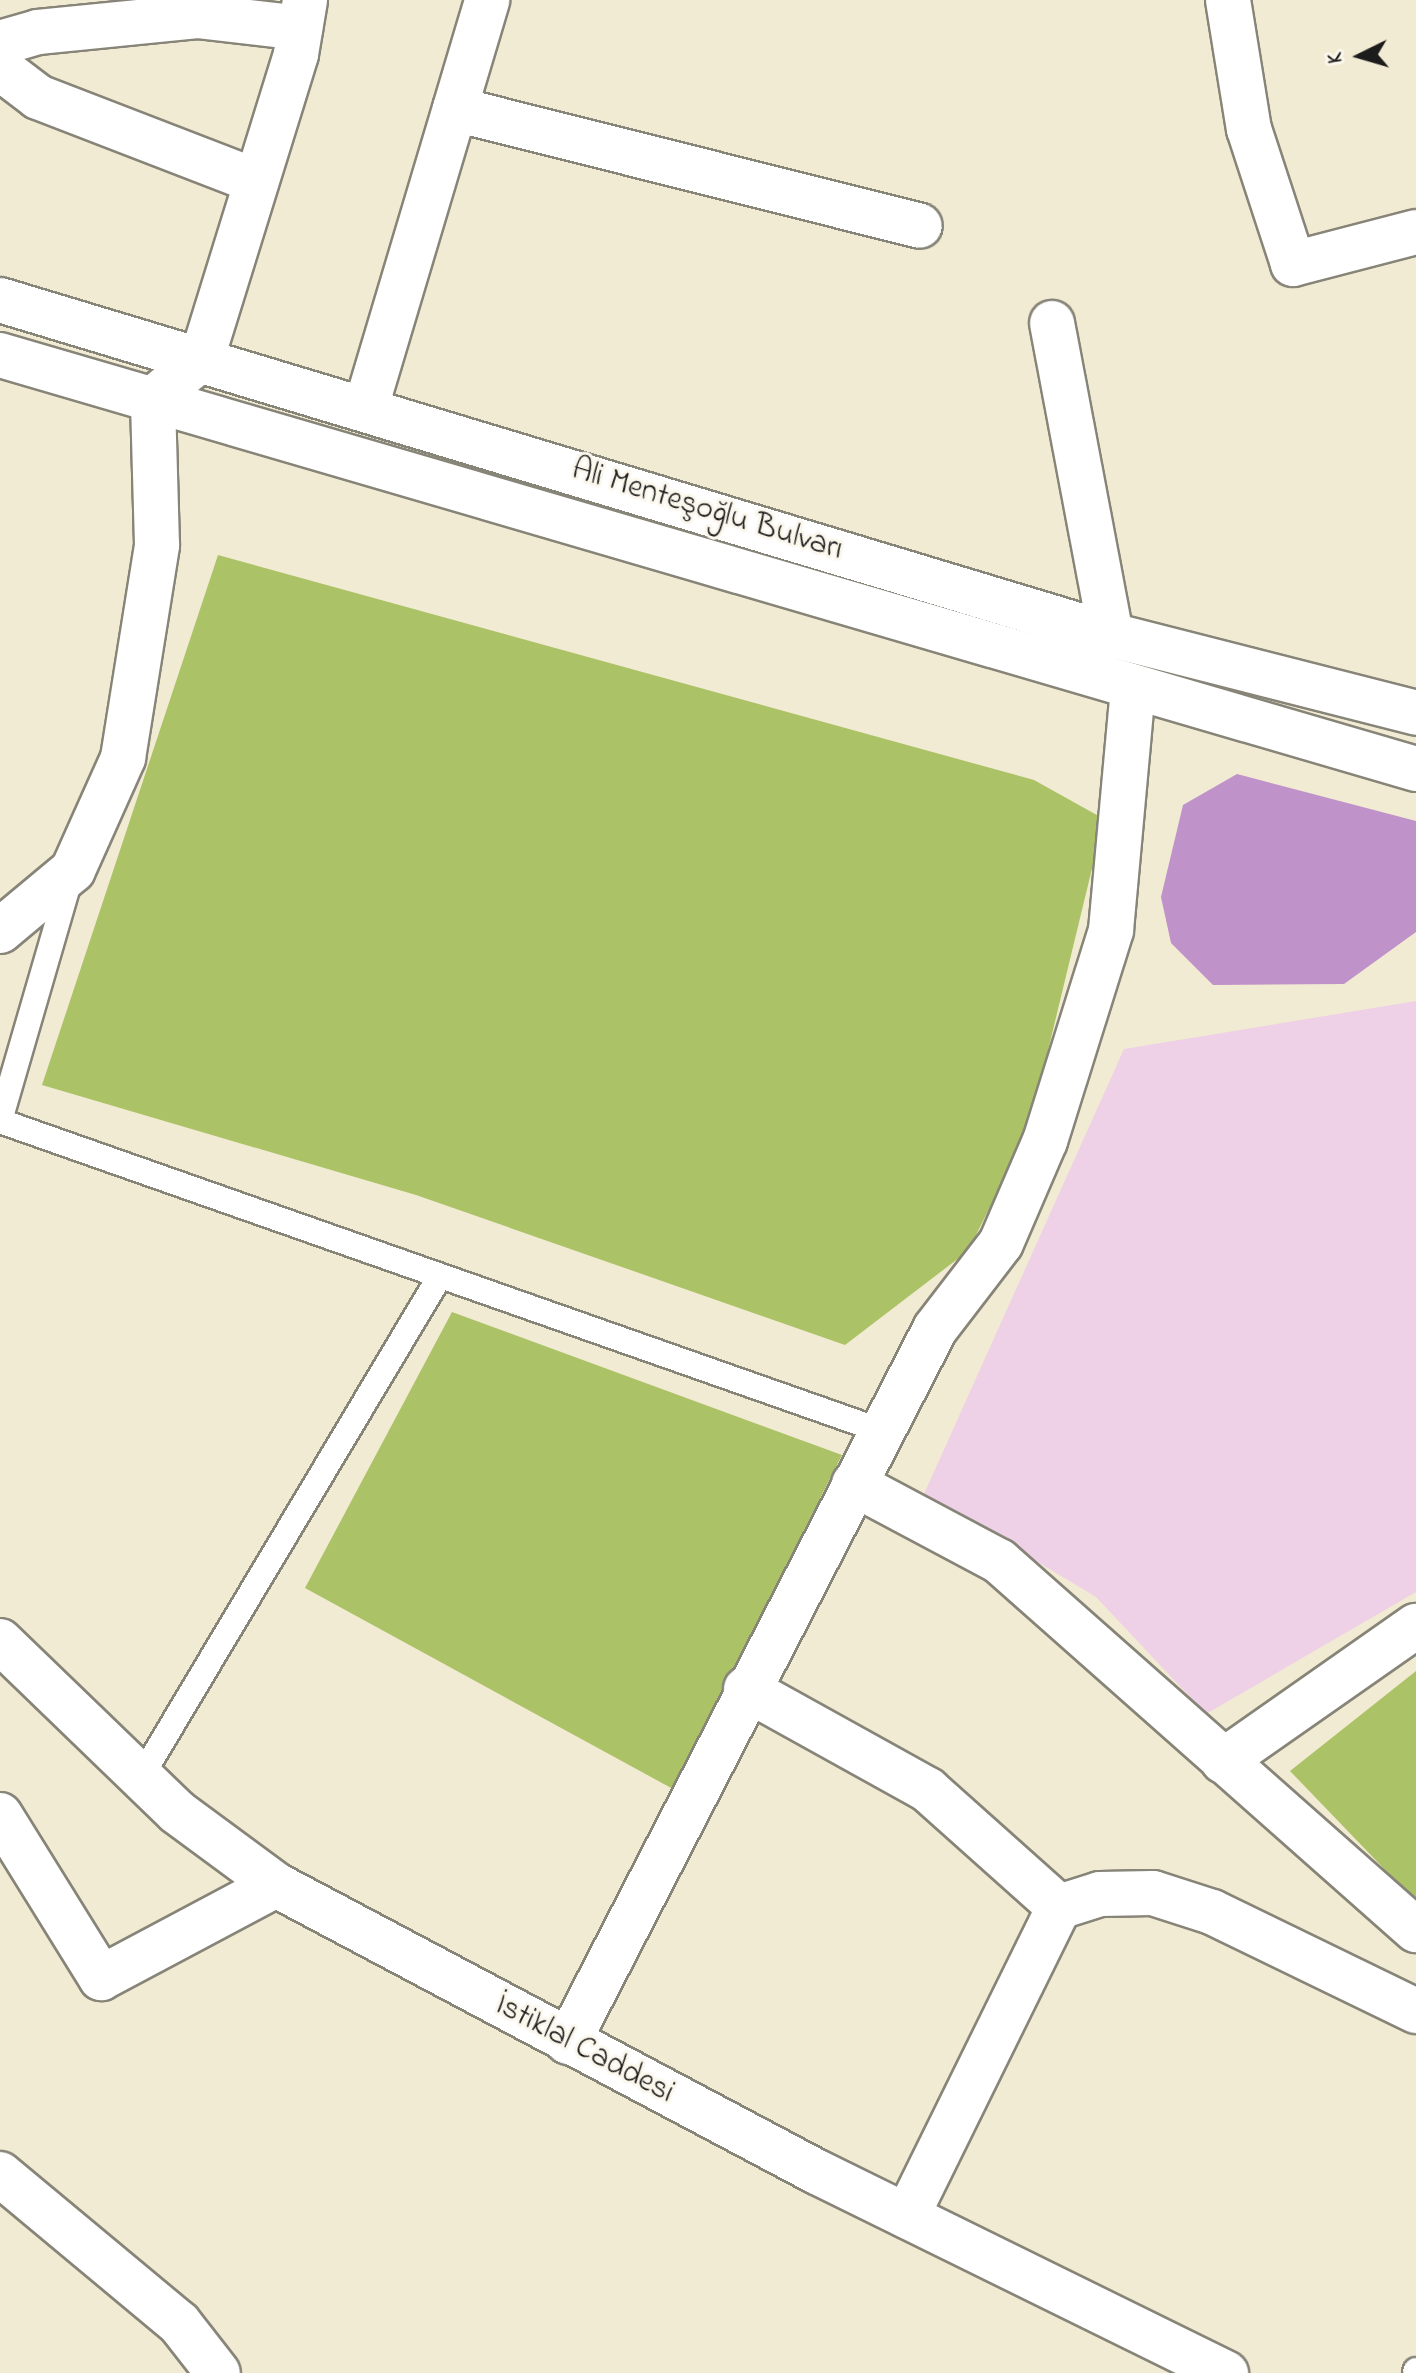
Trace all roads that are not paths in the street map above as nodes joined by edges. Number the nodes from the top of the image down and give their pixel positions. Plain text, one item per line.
1 (487, 0) edge
2 (1228, 0) edge
3 (302, 14) edge
4 (0, 43) edge
5 (0, 68) edge
6 (455, 109) junction
7 (256, 181) junction
8 (920, 226) dead end
9 (1416, 232) edge
10 (0, 300) edge
11 (1052, 323) dead end
12 (0, 355) edge
13 (202, 358) junction
14 (153, 399) junction
15 (366, 407) junction
16 (1111, 635) junction
17 (1133, 690) junction
18 (1416, 713) edge
19 (1416, 769) edge
20 (73, 870) junction
21 (0, 931) edge
22 (10, 1050) edge
23 (440, 1276) junction
24 (882, 1431) junction
25 (854, 1484) junction
26 (1416, 1626) edge
27 (0, 1641) edge
28 (746, 1689) junction
29 (1223, 1761) junction
30 (141, 1777) junction
31 (0, 1815) edge
32 (276, 1885) junction
33 (1059, 1907) junction
34 (1416, 1930) edge
35 (1416, 2011) edge
36 (568, 2042) junction
37 (0, 2174) edge
38 (907, 2216) junction
39 (1221, 2372) edge
40 (218, 2373) edge

1 - 6 street
2 - 9 street
3 - 4 street
3 - 7 street
5 - 7 street
6 - 8 street
6 - 15 street
7 - 13 street
10 - 13 street, Ali Menteşoğlu Bulvarı
11 - 16 street
12 - 14 street, Ali Menteşoğlu Bulvarı
13 - 14 street
13 - 15 street, Ali Menteşoğlu Bulvarı
14 - 17 street, Ali Menteşoğlu Bulvarı
14 - 20 street
15 - 16 street, Ali Menteşoğlu Bulvarı
16 - 18 street, Ali Menteşoğlu Bulvarı
17 - 19 street, Ali Menteşoğlu Bulvarı
17 - 24 street
20 - 21 street
20 - 22 lane
22 - 23 lane
23 - 24 lane
23 - 30 lane
24 - 25 street
25 - 28 street
25 - 29 street
26 - 29 street
27 - 30 street, İstiklal Caddesi
28 - 33 street
28 - 36 street
29 - 34 street
30 - 32 street, İstiklal Caddesi
31 - 32 street
32 - 36 street, İstiklal Caddesi
33 - 35 street
33 - 38 street
36 - 38 street, İstiklal Caddesi
37 - 40 street
38 - 39 street, İstiklal Caddesi

